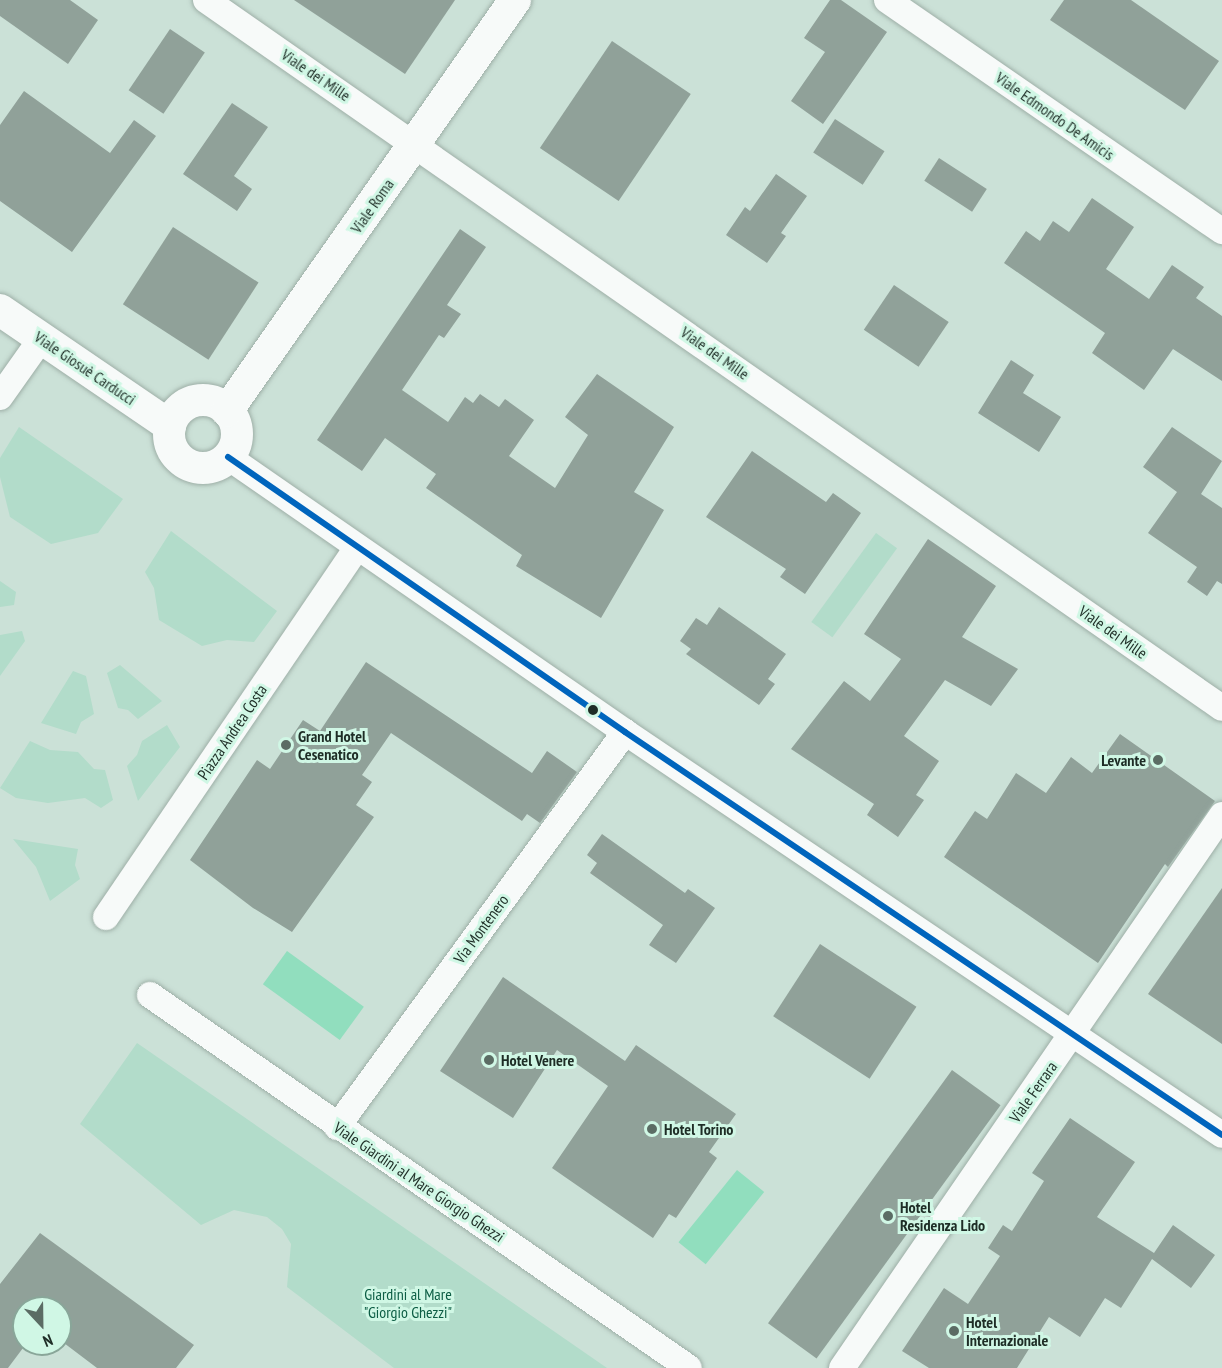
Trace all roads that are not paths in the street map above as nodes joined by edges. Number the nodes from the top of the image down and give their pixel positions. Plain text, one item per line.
1 (206, 0) edge
2 (515, 0) edge
3 (887, 0) edge
4 (415, 144) junction
5 (1222, 231) edge
6 (0, 310) edge
7 (41, 339) junction
8 (0, 397) edge
9 (228, 411) junction
10 (170, 426) junction
11 (228, 457) junction
12 (357, 547) junction
13 (1222, 708) edge
14 (625, 732) junction
15 (1222, 815) edge
16 (106, 917) dead end
17 (150, 995) dead end
18 (1074, 1034) junction
19 (337, 1126) junction
20 (1222, 1135) edge
21 (689, 1368) edge
22 (842, 1368) edge

1 - 4 street, Viale dei Mille
2 - 4 street, Viale Roma
3 - 5 street, Viale Edmondo De Amicis
4 - 9 street, Viale Roma
4 - 13 street, Viale dei Mille
6 - 7 street, Viale Giosuè Carducci
7 - 8 street
7 - 10 street, Viale Giosuè Carducci
9 - 10 street
9 - 11 street
10 - 11 street
11 - 12 street
12 - 14 street
12 - 16 street, Piazza Andrea Costa
14 - 18 street
14 - 19 street, Via Montenero
15 - 18 street, Viale Ferrara
17 - 19 street, Viale Giardini al Mare Giorgio Ghezzi
18 - 20 street
18 - 22 street, Viale Ferrara
19 - 21 street, Viale Giardini al Mare Giorgio Ghezzi

